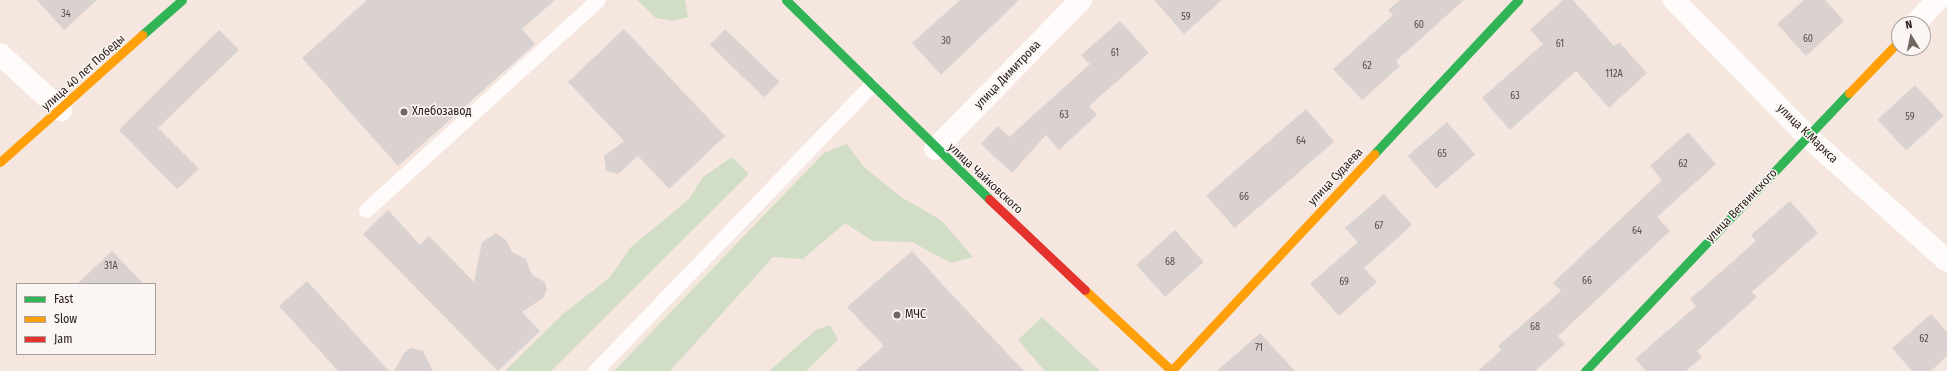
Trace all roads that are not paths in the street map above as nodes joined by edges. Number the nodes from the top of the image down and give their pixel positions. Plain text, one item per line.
1 (182, 0) edge
2 (598, 0) edge
3 (786, 0) edge
4 (1081, 0) edge
5 (1518, 0) edge
6 (1674, 0) edge
7 (1937, 0) edge
8 (1922, 16) edge
9 (1891, 50) edge
10 (0, 54) edge
11 (871, 85) junction
12 (61, 110) junction
13 (1808, 138) junction
14 (935, 149) junction
15 (0, 162) edge
16 (366, 210) dead end
17 (1947, 261) edge
18 (594, 371) edge
19 (1172, 371) edge
20 (1584, 371) edge

1 - 12 street, улица 40 лет Победы
2 - 16 lane
3 - 11 street, улица Чайковского
4 - 14 street, улица Димитрова
5 - 19 street, улица Судаева
6 - 13 street, улица К.Маркса
7 - 8 street
9 - 13 street, улица Ветвинского
10 - 12 street
11 - 14 street, улица Чайковского
11 - 18 lane
12 - 15 street, улица 40 лет Победы
13 - 17 street, улица К.Маркса
13 - 20 street, улица Ветвинского
14 - 19 street, улица Чайковского

